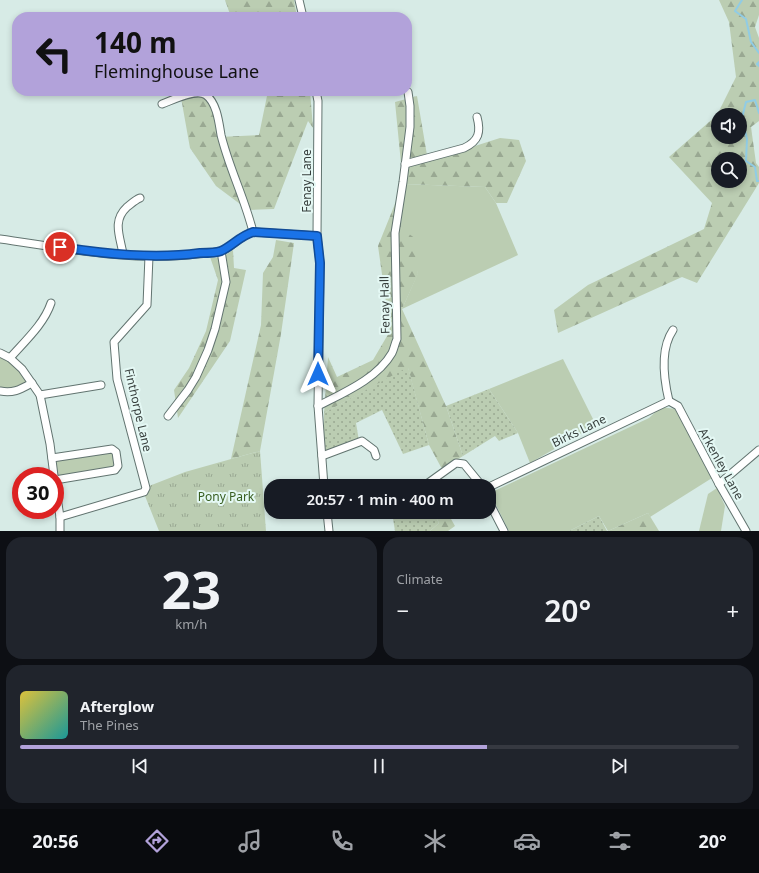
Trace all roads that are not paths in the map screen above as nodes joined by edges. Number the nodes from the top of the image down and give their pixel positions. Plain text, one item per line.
1 (300, 0) edge
2 (302, 12) edge
3 (184, 96) edge
4 (208, 96) edge
5 (317, 96) edge
6 (409, 96) edge
7 (162, 104) dead end
8 (477, 117) dead end
9 (405, 164) junction
10 (140, 198) dead end
11 (253, 232) junction
12 (317, 236) junction
13 (0, 239) edge
14 (221, 251) junction
15 (123, 254) junction
16 (149, 256) junction
17 (51, 302) dead end
18 (673, 330) dead end
19 (0, 353) edge
20 (10, 358) junction
21 (32, 384) junction
22 (101, 385) dead end
23 (0, 391) edge
24 (40, 395) junction
25 (669, 401) junction
26 (318, 406) junction
27 (168, 416) dead end
28 (759, 450) edge
29 (322, 456) junction
30 (376, 456) dead end
31 (52, 458) junction
32 (53, 467) edge
33 (64, 478) edge
34 (324, 479) edge
35 (434, 479) edge
36 (476, 479) edge
37 (496, 484) edge
38 (719, 484) junction
39 (64, 516) edge
40 (496, 516) edge
41 (60, 519) edge
42 (328, 519) edge
43 (60, 531) edge
44 (329, 531) edge
45 (504, 531) edge
46 (746, 531) edge

1 - 2 street
3 - 7 street
4 - 11 street
5 - 12 street, Fenay Lane
6 - 9 street, Fenay Hall
8 - 9 street
9 - 26 street, Fenay Hall
10 - 15 street
11 - 12 street
11 - 14 street
12 - 26 street, Fenay Lane
13 - 15 street
14 - 16 street
14 - 27 street
15 - 16 street
16 - 39 street, Finthorpe Lane
17 - 20 street
18 - 25 street
19 - 20 street
20 - 21 street
21 - 23 street
21 - 24 street
22 - 24 street
24 - 31 street
25 - 37 street, Birks Lane
25 - 38 street, Arkenley Lane
26 - 29 street, Fenay Lane
28 - 38 street
29 - 30 street
29 - 34 street, Fenay Lane
31 - 32 street
31 - 33 street
35 - 36 street
38 - 46 street, Arkenley Lane
40 - 45 street
41 - 43 street
42 - 44 street

